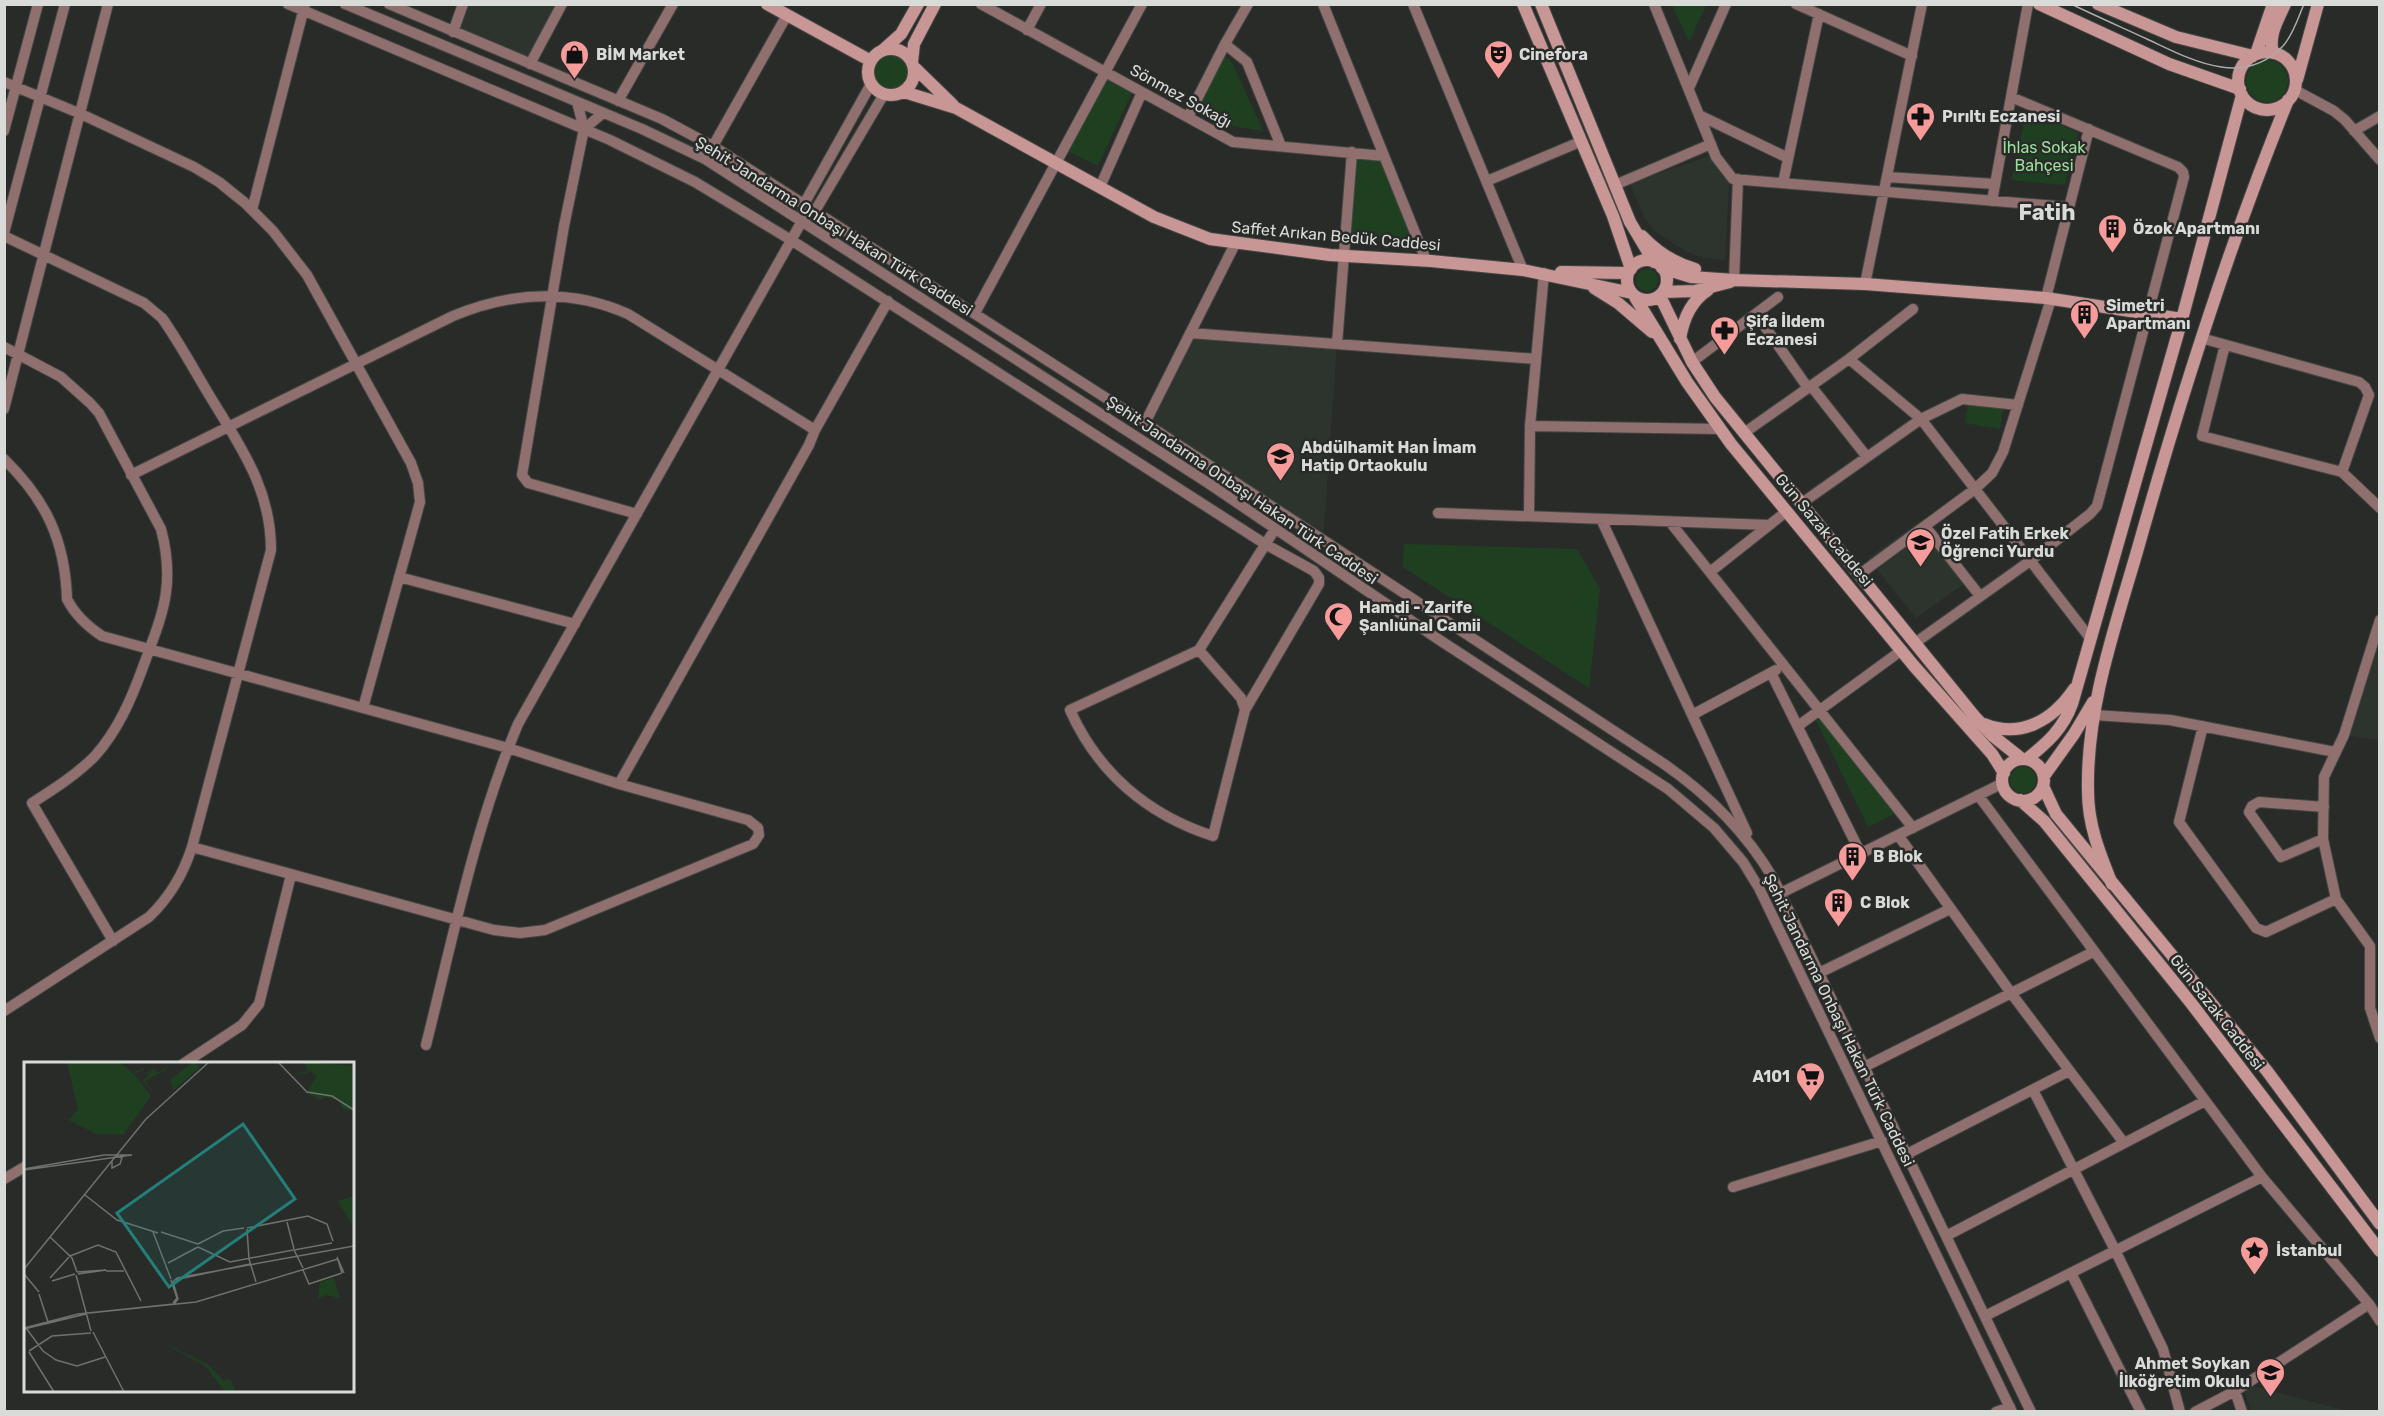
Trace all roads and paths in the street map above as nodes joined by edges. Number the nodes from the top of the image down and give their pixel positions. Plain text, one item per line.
1 (38, 4) edge
2 (65, 4) edge
3 (108, 4) edge
4 (288, 4) edge
5 (345, 4) edge
6 (389, 4) edge
7 (463, 4) edge
8 (562, 4) edge
9 (673, 4) edge
10 (767, 4) edge
11 (918, 4) edge
12 (935, 4) edge
13 (981, 4) edge
14 (1041, 4) edge
15 (1142, 4) edge
16 (1248, 4) edge
17 (1323, 4) edge
18 (1413, 4) edge
19 (1523, 4) edge
20 (1540, 4) edge
21 (1654, 4) edge
22 (1726, 4) edge
23 (1796, 4) edge
24 (1922, 4) edge
25 (2028, 4) edge
26 (2039, 4) edge
27 (2098, 4) edge
28 (2273, 4) edge
29 (2285, 4) edge
30 (2319, 4) edge
31 (304, 8) edge
32 (1819, 14) junction
33 (786, 15) junction
34 (1027, 30) junction
35 (453, 32) junction
36 (1225, 44) junction
37 (883, 50) junction
38 (2273, 53) junction
39 (2254, 55) junction
40 (1912, 56) junction
41 (871, 61) junction
42 (530, 64) junction
43 (913, 64) junction
44 (1106, 72) junction
45 (4, 82) edge
46 (871, 84) junction
47 (16, 87) junction
48 (1689, 88) junction
49 (2293, 91) junction
50 (904, 92) junction
51 (1142, 92) junction
52 (2241, 92) junction
53 (884, 94) junction
54 (40, 97) junction
55 (2011, 97) junction
56 (618, 101) junction
57 (577, 102) junction
58 (956, 108) junction
59 (603, 113) junction
60 (81, 114) junction
61 (1701, 116) junction
62 (2379, 116) edge
63 (1188, 117) junction
64 (584, 129) junction
65 (2089, 129) junction
66 (4, 131) edge
67 (2354, 131) junction
68 (1582, 141) junction
69 (1711, 144) junction
70 (713, 146) junction
71 (1281, 146) junction
72 (1352, 153) junction
73 (1384, 156) junction
74 (1788, 158) junction
75 (2379, 160) edge
76 (1056, 163) junction
77 (1887, 177) junction
78 (1738, 179) junction
79 (1486, 181) junction
80 (1783, 183) junction
81 (1615, 184) junction
82 (1995, 184) junction
83 (1100, 187) junction
84 (1884, 192) junction
85 (1992, 201) junction
86 (804, 204) junction
87 (2068, 207) junction
88 (252, 210) junction
89 (815, 211) junction
90 (802, 221) junction
91 (1630, 222) junction
92 (4, 234) edge
93 (791, 240) junction
94 (1235, 244) junction
95 (45, 254) junction
96 (1344, 255) junction
97 (1426, 260) junction
98 (1658, 265) junction
99 (1523, 270) junction
100 (1630, 271) junction
101 (1544, 273) junction
102 (1565, 277) junction
103 (1734, 280) junction
104 (1865, 284) junction
105 (1709, 289) junction
106 (1661, 294) junction
107 (553, 295) junction
108 (1634, 295) junction
109 (1778, 297) dead end
110 (2048, 299) junction
111 (888, 301) junction
112 (1913, 309) dead end
113 (975, 313) junction
114 (2148, 313) junction
115 (1756, 314) junction
116 (2182, 319) junction
117 (1190, 333) junction
118 (2201, 338) junction
119 (1680, 339) junction
120 (1337, 344) junction
121 (2225, 345) junction
122 (4, 347) edge
123 (1668, 350) junction
124 (19, 354) junction
125 (1536, 359) junction
126 (1849, 359) junction
127 (1692, 362) junction
128 (356, 365) junction
129 (718, 370) junction
130 (1810, 387) junction
131 (2018, 405) junction
132 (4, 409) edge
133 (1921, 419) junction
134 (1145, 423) junction
135 (1530, 426) junction
136 (228, 427) junction
137 (1720, 429) junction
138 (815, 430) junction
139 (1744, 433) junction
140 (1868, 457) junction
141 (4, 459) edge
142 (2342, 472) junction
143 (131, 475) junction
144 (1975, 489) junction
145 (1802, 503) junction
146 (2379, 508) edge
147 (1787, 511) junction
148 (1438, 513) dead end
149 (637, 514) junction
150 (1529, 516) junction
151 (1601, 519) junction
152 (1670, 522) junction
153 (1769, 525) junction
154 (1925, 526) junction
155 (1275, 529) junction
156 (1264, 543) junction
157 (2030, 561) junction
158 (1710, 572) junction
159 (1860, 574) junction
160 (399, 577) junction
161 (1980, 596) junction
162 (2379, 620) edge
163 (575, 624) junction
164 (2377, 634) edge
165 (2090, 638) junction
166 (1915, 643) junction
167 (149, 650) junction
168 (1199, 650) junction
169 (1902, 651) junction
170 (1785, 665) junction
171 (1771, 673) junction
172 (237, 674) junction
173 (2076, 686) junction
174 (2096, 696) junction
175 (363, 708) junction
176 (1245, 710) junction
177 (1820, 710) junction
178 (2094, 715) junction
179 (1692, 716) junction
180 (1980, 722) junction
181 (1798, 726) junction
182 (2203, 726) junction
183 (508, 748) junction
184 (2335, 752) junction
185 (2025, 759) junction
186 (2003, 778) junction
187 (2044, 781) junction
188 (619, 784) junction
189 (1978, 795) junction
190 (2020, 800) junction
191 (2324, 807) junction
192 (1914, 828) junction
193 (1898, 835) junction
194 (2323, 839) junction
195 (192, 847) junction
196 (1755, 850) junction
197 (1861, 854) junction
198 (291, 875) junction
199 (2112, 884) junction
200 (1781, 893) junction
201 (2336, 899) junction
202 (1950, 909) junction
203 (457, 920) junction
204 (113, 941) junction
205 (2092, 952) junction
206 (1819, 973) junction
207 (2375, 990) edge
208 (2011, 993) junction
209 (4, 1011) edge
210 (2379, 1038) edge
211 (426, 1045) dead end
212 (186, 1062) edge
213 (1864, 1067) junction
214 (2069, 1071) junction
215 (2032, 1090) junction
216 (2205, 1101) junction
217 (1882, 1141) junction
218 (2124, 1143) junction
219 (1906, 1154) junction
220 (24, 1167) edge
221 (2074, 1170) junction
222 (2262, 1177) junction
223 (4, 1179) edge
224 (1734, 1187) dead end
225 (2379, 1224) edge
226 (1946, 1236) junction
227 (2115, 1250) junction
228 (2379, 1251) edge
229 (2071, 1273) junction
230 (2369, 1304) junction
231 (1985, 1316) junction
232 (2379, 1321) edge
233 (2235, 1391) junction
234 (2011, 1409) edge
235 (1996, 1412) edge
236 (2031, 1412) edge
237 (2141, 1412) edge
238 (2180, 1412) edge
239 (2195, 1412) edge
240 (2242, 1412) edge

1 - 47 street
2 - 54 street
3 - 60 street
4 - 31 street
5 - 57 street, Şehit Jandarma Onbaşı Hakan Türk Caddesi
6 - 35 street, Şehit Jandarma Onbaşı Hakan Türk Caddesi
7 - 35 street
8 - 42 street
9 - 56 street
10 - 33 street
11 - 37 street
12 - 43 street
13 - 34 street, Sönmez Sokağı
14 - 34 street
15 - 44 street
16 - 36 street
17 - 73 street
18 - 79 street
19 - 68 street
20 - 81 street
21 - 48 street
22 - 48 street
23 - 32 street
24 - 40 street
25 - 55 street
26 - 52 street
27 - 39 street
28 - 39 street
29 - 38 street
30 - 49 street
31 - 64 street
31 - 88 street
32 - 40 street
32 - 74 street
33 - 41 street
33 - 70 street
34 - 44 street, Sönmez Sokağı
35 - 42 street, Şehit Jandarma Onbaşı Hakan Türk Caddesi
36 - 63 street
36 - 71 street
37 - 41 street
37 - 43 street
38 - 39 street
38 - 49 street
39 - 52 street
40 - 77 street
41 - 46 street
42 - 56 street, Şehit Jandarma Onbaşı Hakan Türk Caddesi
43 - 50 street
43 - 58 street
44 - 51 street, Sönmez Sokağı
44 - 76 street
45 - 47 street
46 - 53 street
46 - 86 street
47 - 54 street
47 - 66 street
48 - 61 street
49 - 52 street
49 - 67 street
49 - 118 street
50 - 53 street
50 - 58 street
51 - 63 street, Sönmez Sokağı
51 - 83 street
52 - 116 street
53 - 89 street
54 - 60 street
54 - 92 street
55 - 65 street
55 - 82 street
56 - 70 street, Şehit Jandarma Onbaşı Hakan Türk Caddesi
57 - 59 street, Şehit Jandarma Onbaşı Hakan Türk Caddesi
57 - 64 street
58 - 76 street, Saffet Arıkan Bedük Caddesi
59 - 64 street
59 - 90 street, Şehit Jandarma Onbaşı Hakan Türk Caddesi
60 - 88 street
60 - 95 street
61 - 69 street
61 - 74 street
62 - 67 street
63 - 71 street, Sönmez Sokağı
64 - 93 street
64 - 107 street
65 - 87 street
65 - 114 street
67 - 75 street
68 - 79 street
68 - 100 street
69 - 78 street
69 - 81 street
70 - 86 street, Şehit Jandarma Onbaşı Hakan Türk Caddesi
71 - 72 street, Sönmez Sokağı
72 - 73 street, Sönmez Sokağı
72 - 96 street
73 - 97 street
74 - 80 street
76 - 83 street, Saffet Arıkan Bedük Caddesi
76 - 113 street
77 - 82 street
77 - 84 street
78 - 80 street
78 - 103 street
79 - 99 street
80 - 84 street
81 - 91 street
82 - 85 street
83 - 94 street, Saffet Arıkan Bedük Caddesi
84 - 85 street
84 - 104 street
85 - 87 street
86 - 89 street, Şehit Jandarma Onbaşı Hakan Türk Caddesi
86 - 90 street
87 - 110 street
88 - 128 street
89 - 90 street
89 - 113 street, Şehit Jandarma Onbaşı Hakan Türk Caddesi
90 - 93 street
90 - 155 street, Şehit Jandarma Onbaşı Hakan Türk Caddesi
91 - 98 street
91 - 103 street
92 - 95 street
93 - 111 street
93 - 129 street
94 - 96 street, Saffet Arıkan Bedük Caddesi
94 - 117 street
95 - 124 street
95 - 136 street
96 - 97 street, Saffet Arıkan Bedük Caddesi
96 - 120 street
97 - 99 street, Saffet Arıkan Bedük Caddesi
98 - 100 street
98 - 103 street
98 - 106 street
99 - 101 street, Saffet Arıkan Bedük Caddesi
100 - 101 street
100 - 108 street
101 - 102 street, Saffet Arıkan Bedük Caddesi
101 - 125 street
102 - 108 street
102 - 123 street
103 - 104 street
103 - 105 street
104 - 110 street
105 - 106 street
105 - 119 street
106 - 108 street
106 - 119 street, Gün Sazak Caddesi
107 - 128 street
107 - 129 street
107 - 149 street
108 - 123 street, Gün Sazak Caddesi
109 - 115 street
110 - 114 street
110 - 131 street
111 - 138 street
111 - 156 street
112 - 126 street
113 - 134 street, Şehit Jandarma Onbaşı Hakan Türk Caddesi
114 - 116 street
114 - 157 street
115 - 127 street
115 - 130 street
116 - 165 street
117 - 120 street
117 - 134 street
118 - 121 street
118 - 174 street
119 - 127 street, Gün Sazak Caddesi
120 - 125 street
121 - 142 street
121 - 142 street
122 - 124 street
123 - 137 street, Gün Sazak Caddesi
124 - 132 street
124 - 143 street
125 - 135 street
126 - 130 street
126 - 133 street
127 - 139 street, Gün Sazak Caddesi
128 - 136 street
128 - 160 street
129 - 138 street
129 - 149 street
130 - 139 street
130 - 140 street
131 - 133 street
131 - 144 street
133 - 140 street
133 - 144 street
134 - 196 street, Şehit Jandarma Onbaşı Hakan Türk Caddesi
135 - 137 street
135 - 150 street
136 - 143 street
136 - 172 street
137 - 147 street, Gün Sazak Caddesi
138 - 188 street
139 - 145 street, Gün Sazak Caddesi
140 - 145 street
141 - 167 street
142 - 146 street
143 - 167 street
144 - 154 street
144 - 157 street
145 - 159 street, Gün Sazak Caddesi
147 - 153 street
147 - 169 street, Gün Sazak Caddesi
148 - 150 street
149 - 163 street
150 - 151 street
151 - 152 street
151 - 179 street
152 - 153 street
152 - 158 street
153 - 158 street
154 - 159 street
154 - 161 street
155 - 156 street
155 - 217 street, Şehit Jandarma Onbaşı Hakan Türk Caddesi
156 - 168 street
156 - 176 street
157 - 161 street
157 - 165 street
158 - 170 street
159 - 166 street, Gün Sazak Caddesi
160 - 163 street
160 - 175 street
161 - 166 street
162 - 164 street
163 - 183 street
164 - 184 street
165 - 173 street
166 - 180 street, Gün Sazak Caddesi
167 - 172 street
167 - 204 street
168 - 176 street
168 - 176 street
169 - 177 street
169 - 186 street, Gün Sazak Caddesi
170 - 171 street
170 - 177 street
171 - 179 street
171 - 181 street
172 - 175 street
172 - 195 street
173 - 180 street
173 - 185 street
174 - 178 street
174 - 187 street
175 - 183 street
177 - 181 street
177 - 192 street
178 - 182 street
178 - 199 street
179 - 196 street
180 - 185 street, Gün Sazak Caddesi
181 - 197 street
182 - 184 street
182 - 201 street
183 - 188 street
183 - 203 street
184 - 191 street
185 - 186 street
185 - 187 street
186 - 189 street
186 - 190 street
187 - 190 street
187 - 199 street, Gün Sazak Caddesi
188 - 203 street
189 - 192 street
189 - 205 street
190 - 228 street, Gün Sazak Caddesi
191 - 194 street
191 - 194 street
192 - 193 street
193 - 197 street
193 - 202 street
194 - 201 street
195 - 198 street
195 - 204 street
196 - 200 street, Şehit Jandarma Onbaşı Hakan Türk Caddesi
197 - 200 street
198 - 203 street
198 - 212 street
199 - 225 street, Gün Sazak Caddesi
200 - 206 street, Şehit Jandarma Onbaşı Hakan Türk Caddesi
201 - 207 street
202 - 206 street
202 - 208 street
203 - 211 street
204 - 209 street
205 - 208 street
205 - 216 street
206 - 213 street, Şehit Jandarma Onbaşı Hakan Türk Caddesi
207 - 210 street
208 - 213 street
208 - 214 street
213 - 219 street, Şehit Jandarma Onbaşı Hakan Türk Caddesi
214 - 215 street
214 - 218 street
215 - 219 street
215 - 221 street
216 - 218 street
216 - 222 street
217 - 224 street
217 - 234 street, Şehit Jandarma Onbaşı Hakan Türk Caddesi
218 - 221 street
219 - 226 street, Şehit Jandarma Onbaşı Hakan Türk Caddesi
220 - 223 street
221 - 226 street
221 - 227 street
222 - 227 street
222 - 230 street
226 - 231 street, Şehit Jandarma Onbaşı Hakan Türk Caddesi
227 - 229 street
227 - 238 street
229 - 231 street
229 - 237 street
230 - 232 street
230 - 233 street
231 - 236 street, Şehit Jandarma Onbaşı Hakan Türk Caddesi
233 - 239 street
233 - 240 street
234 - 235 street

